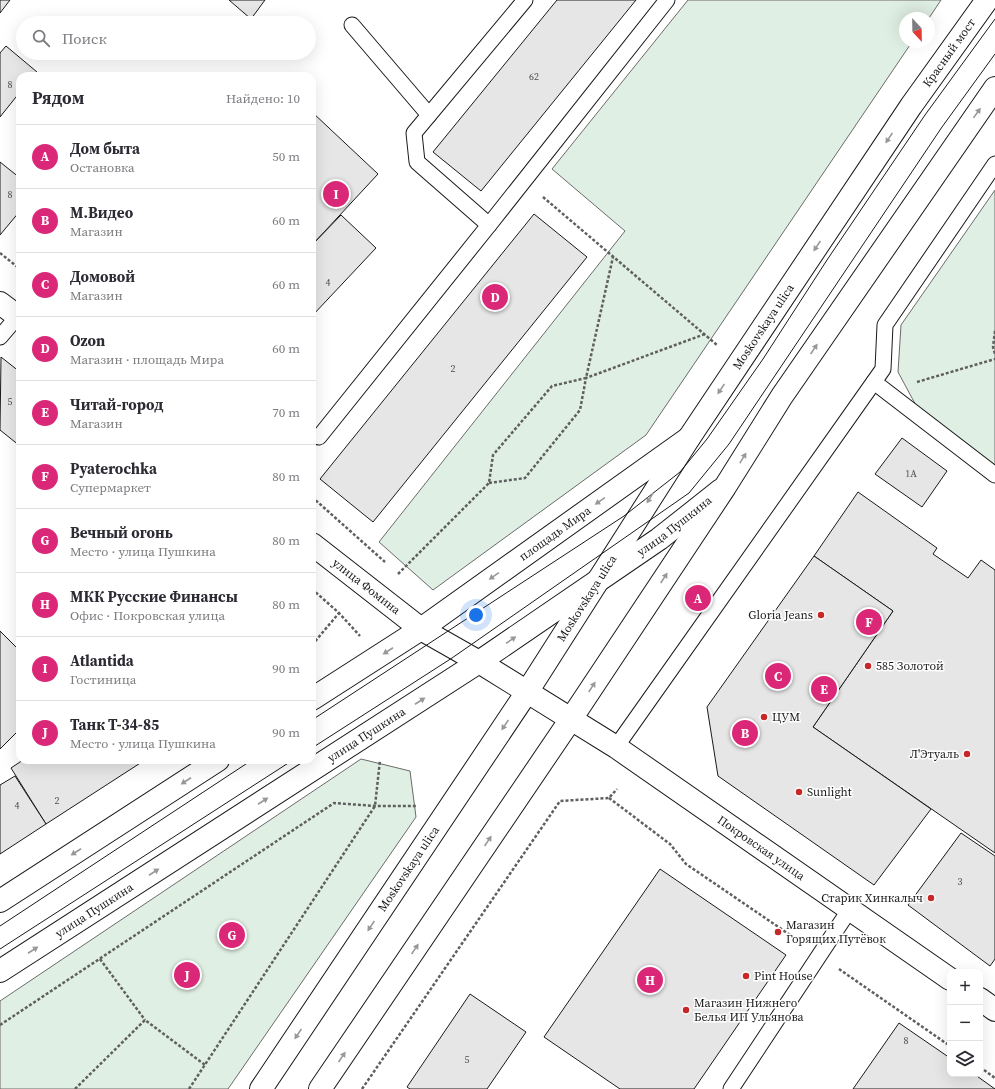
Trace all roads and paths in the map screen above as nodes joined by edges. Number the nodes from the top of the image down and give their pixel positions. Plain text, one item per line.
1 (525, 0) edge
2 (667, 0) edge
3 (987, 0) edge
4 (352, 25) dead end
5 (995, 88) edge
6 (911, 106) joint
7 (430, 115) junction
8 (995, 164) edge
9 (524, 181) junction
10 (488, 225) junction
11 (0, 253) edge
12 (613, 256) junction
13 (16, 266) edge
14 (0, 303) edge
15 (16, 315) edge
16 (16, 320) edge
17 (995, 330) edge
18 (705, 334) junction
19 (0, 337) edge
20 (720, 347) dead end
21 (995, 354) edge
22 (995, 359) edge
23 (586, 378) junction
24 (874, 382) junction
25 (886, 392) junction
26 (319, 437) dead end
27 (689, 438) junction
28 (995, 475) edge
29 (490, 483) junction
30 (725, 487) junction
31 (316, 501) edge
32 (316, 547) edge
33 (386, 563) dead end
34 (403, 578) dead end
35 (598, 581) junction
36 (316, 593) edge
37 (339, 613) junction
38 (421, 629) junction
39 (362, 638) dead end
40 (316, 640) edge
41 (479, 662) junction
42 (527, 692) junction
43 (316, 696) edge
44 (571, 719) junction
45 (616, 747) junction
46 (380, 756) dead end
47 (212, 764) edge
48 (617, 789) dead end
49 (609, 798) junction
50 (375, 806) junction
51 (420, 806) dead end
52 (0, 901) edge
53 (850, 909) junction
54 (819, 955) junction
55 (100, 959) junction
56 (0, 971) edge
57 (947, 977) edge
58 (983, 1001) edge
59 (995, 1010) edge
60 (145, 1020) junction
61 (0, 1025) edge
62 (947, 1044) edge
63 (205, 1065) junction
64 (983, 1069) edge
65 (995, 1078) edge
66 (76, 1089) edge
67 (189, 1089) edge
68 (261, 1089) edge
69 (320, 1089) edge
70 (362, 1089) edge
71 (730, 1089) edge

1 - 7 lane
2 - 9 lane
3 - 6 main road, Красный мост
4 - 7 lane
30 -> 5 main road
6 -> 27 main road, Moskovskaya ulica
7 - 10 lane
8 - 24 lane
9 - 10 lane
9 - 12 path
10 - 26 lane
11 - 13 path
12 - 18 path
12 - 23 path
14 - 15 main road
16 - 19 lane
17 - 21 path
18 - 20 path
18 - 23 path
22 - 25 path
23 - 29 path
23 - 29 path
24 - 25 lane
24 - 45 lane
25 - 28 lane
27 -> 35 main road, Moskovskaya ulica
27 -> 38 main road, площадь Мира
29 - 34 path
30 - 35 main road, улица Пушкина
44 -> 30 main road
31 - 33 path
32 - 38 main road, улица Фомина
41 -> 35 main road, улица Пушкина
35 - 42 main road, Moskovskaya ulica
36 - 37 path
37 - 39 path
37 - 40 path
38 - 41 main road, улица Фомина
38 -> 43 main road
41 - 42 main road, Покровская улица
56 -> 41 main road, улица Пушкина
42 - 44 main road, Покровская улица
42 -> 68 main road, Moskovskaya ulica
44 - 45 main road, Покровская улица
69 -> 44 main road
45 - 53 main road, Покровская улица
46 - 50 path
47 -> 52 main road
48 - 49 path
49 - 54 path
49 - 70 path
50 - 51 path
50 - 55 path
50 - 63 path
53 - 54 lane
53 - 57 main road, Покровская улица
54 - 62 path
54 - 71 lane
55 - 60 path
55 - 61 path
58 - 59 main road
60 - 63 path
60 - 66 path
63 - 67 path
64 - 65 path

